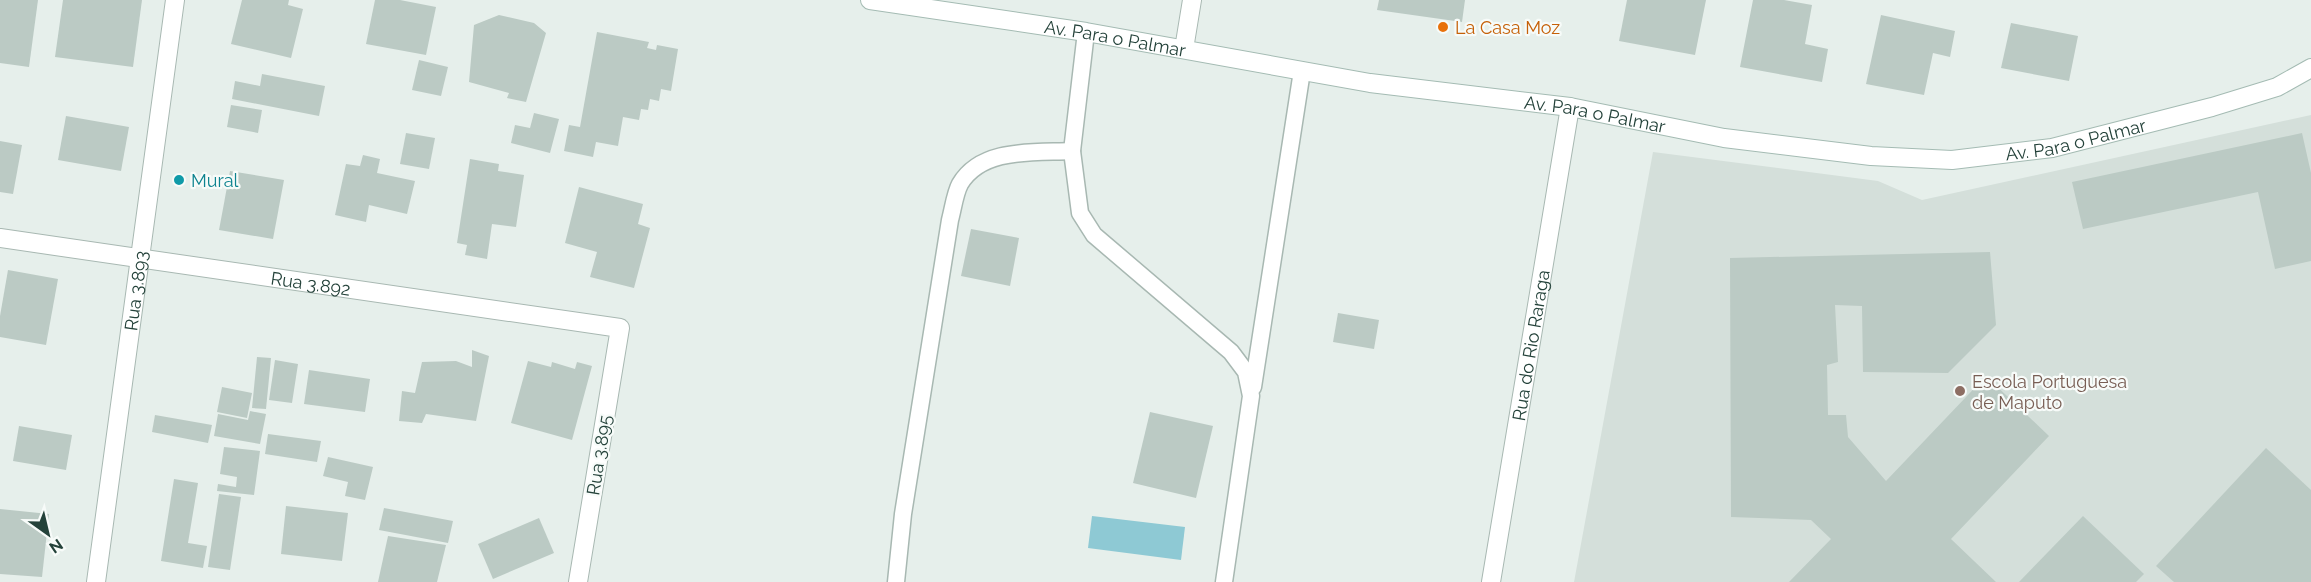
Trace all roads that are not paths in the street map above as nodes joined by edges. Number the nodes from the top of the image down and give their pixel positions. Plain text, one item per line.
1 (175, 0) edge
2 (870, 0) edge
3 (1192, 0) edge
4 (900, 3) edge
5 (1086, 32) junction
6 (1184, 49) junction
7 (2311, 68) edge
8 (1302, 70) junction
9 (1570, 107) junction
10 (1072, 151) junction
11 (0, 238) edge
12 (139, 259) junction
13 (620, 328) joint
14 (1251, 396) junction
15 (96, 582) edge
16 (578, 582) edge
17 (896, 582) edge
18 (1224, 582) edge
19 (1491, 582) edge

1 - 12 street, Rua 3.893
2 - 4 street, Av. Para o Palmar
3 - 6 street
4 - 5 street, Av. Para o Palmar
5 - 6 street, Av. Para o Palmar
5 - 10 lane
6 - 8 street, Av. Para o Palmar
7 - 9 street, Av. Para o Palmar
8 - 9 street, Av. Para o Palmar
8 - 14 lane
9 - 19 street, Rua do Rio Raraga
10 - 14 lane
10 - 17 lane
11 - 12 street, Rua 3.892
12 - 13 street, Rua 3.892
12 - 15 street, Rua 3.893
13 - 16 street, Rua 3.895
14 - 18 lane

